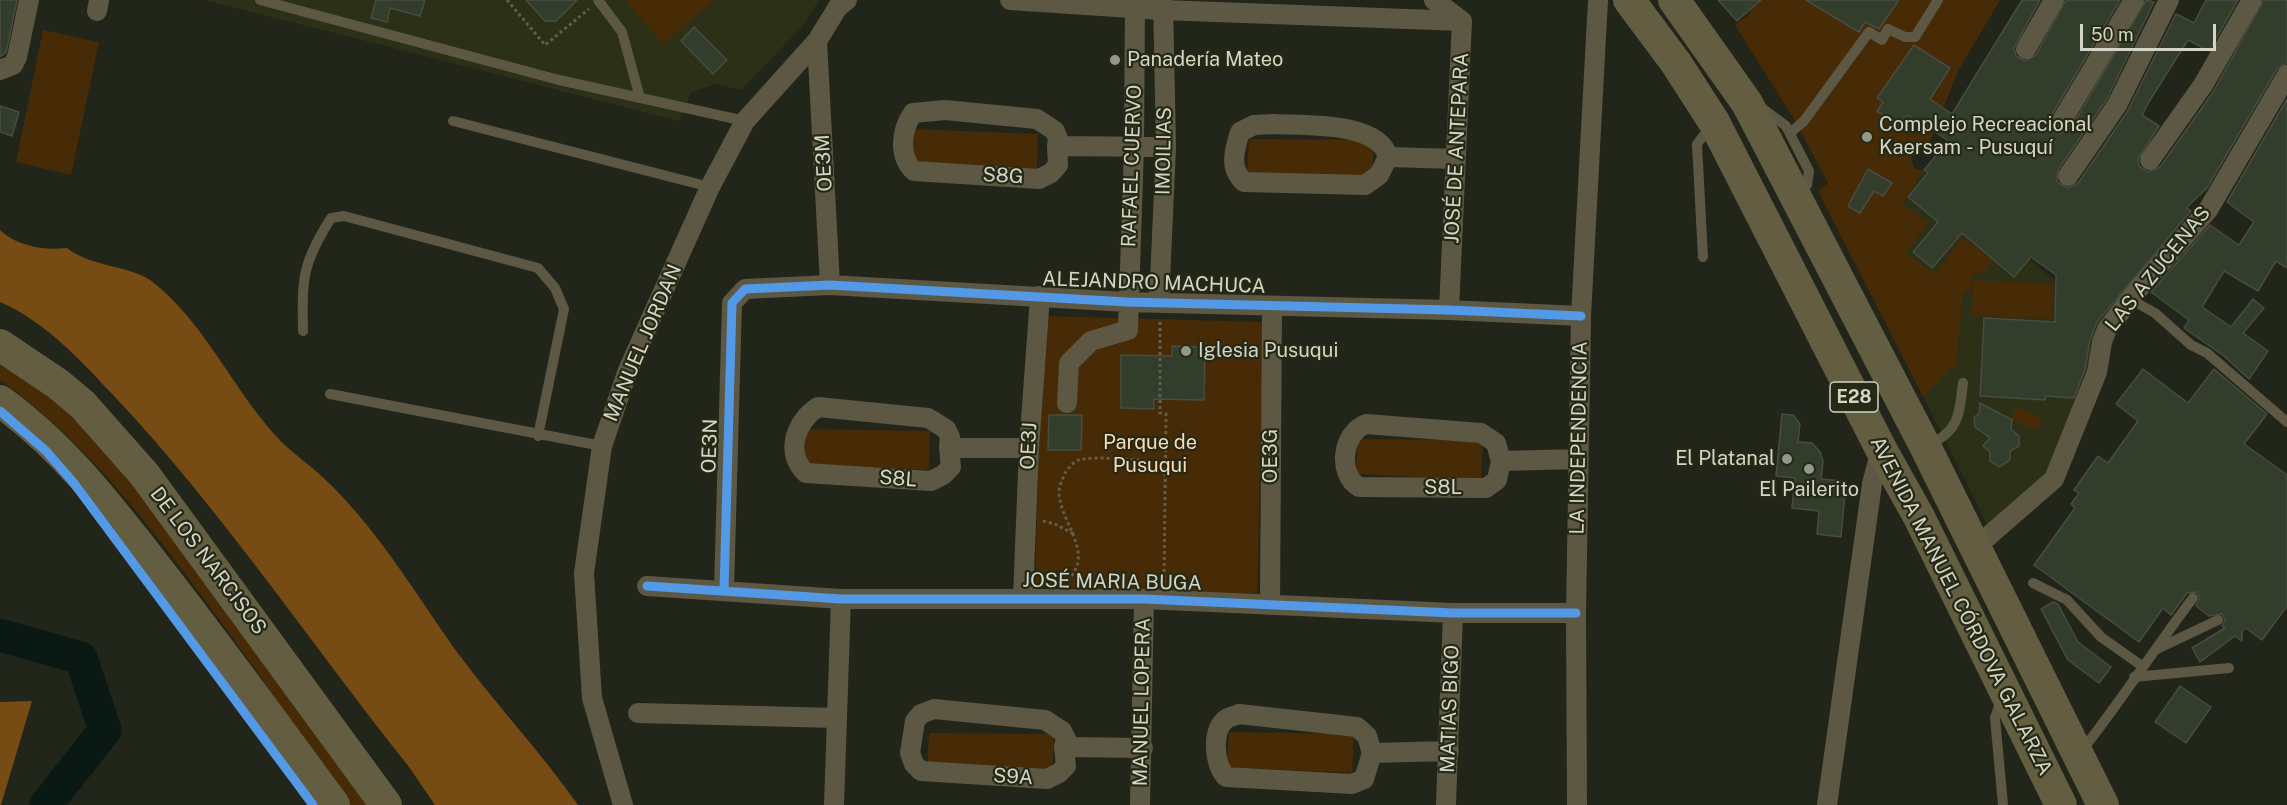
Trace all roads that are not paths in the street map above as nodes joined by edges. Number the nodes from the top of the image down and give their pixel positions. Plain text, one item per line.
1 (29, 0) edge
2 (260, 0) edge
3 (598, 0) edge
4 (847, 0) edge
5 (1010, 0) edge
6 (1434, 0) edge
7 (1598, 0) edge
8 (1629, 0) edge
9 (1674, 0) edge
10 (1938, 0) edge
11 (2054, 0) edge
12 (2134, 0) edge
13 (2169, 0) edge
14 (2252, 0) edge
15 (1135, 4) edge
16 (1162, 5) edge
17 (1462, 21) junction
18 (818, 40) junction
19 (2026, 49) dead end
20 (0, 70) edge
21 (2287, 75) edge
22 (640, 98) junction
23 (1748, 103) junction
24 (453, 120) dead end
25 (745, 121) junction
26 (1714, 122) junction
27 (2061, 122) dead end
28 (1790, 133) junction
29 (1057, 146) junction
30 (1134, 147) junction
31 (1166, 147) junction
32 (1388, 157) junction
33 (1456, 159) junction
34 (2150, 160) dead end
35 (2068, 176) dead end
36 (710, 187) junction
37 (1796, 197) junction
38 (1702, 257) dead end
39 (830, 285) junction
40 (1040, 296) junction
41 (2130, 299) junction
42 (1127, 302) junction
43 (732, 303) joint
44 (1160, 303) junction
45 (1272, 306) junction
46 (1449, 310) junction
47 (1581, 316) junction
48 (303, 331) dead end
49 (0, 345) edge
50 (1963, 382) dead end
51 (330, 394) dead end
52 (0, 401) edge
53 (1067, 403) dead end
54 (2287, 422) edge
55 (538, 436) junction
56 (602, 446) junction
57 (1925, 446) junction
58 (949, 448) junction
59 (1029, 448) junction
60 (1881, 449) junction
61 (1579, 459) junction
62 (1502, 461) junction
63 (1976, 548) junction
64 (2033, 583) dead end
65 (647, 586) dead end
66 (724, 590) junction
67 (1023, 597) junction
68 (841, 598) junction
69 (2193, 598) dead end
70 (1144, 599) junction
71 (1270, 605) junction
72 (1453, 612) junction
73 (1576, 613) junction
74 (2218, 620) dead end
75 (2154, 650) junction
76 (2142, 666) junction
77 (2229, 668) dead end
78 (2134, 677) junction
79 (2005, 691) junction
80 (638, 713) dead end
81 (837, 718) junction
82 (1064, 747) junction
83 (1143, 748) junction
84 (1449, 752) junction
85 (1372, 753) junction
86 (2078, 755) junction
87 (334, 805) edge
88 (387, 805) edge
89 (623, 805) edge
90 (834, 805) edge
91 (1140, 805) edge
92 (1446, 805) edge
93 (1577, 805) edge
94 (1827, 805) edge
95 (2003, 805) edge
96 (2061, 805) edge
97 (2103, 805) edge

1 - 20 street
2 - 22 lane
3 - 22 lane
4 - 18 street, MANUEL JORDAN
5 - 15 street
6 - 17 street
7 - 47 street, LA INDEPENDENCIA
8 - 26 main road, AVENIDA MANUEL CÓRDOVA GALARZA / E28
9 - 23 main road, AVENIDA MANUEL CÓRDOVA GALARZA / E28
10 - 28 lane
11 - 19 street
12 - 27 street
13 - 35 street
14 - 34 street
15 - 16 street
15 - 30 street, RAFAEL CUERVO
16 - 17 street
16 - 31 street, IMOILIAS
17 - 33 street, JOSÉ DE ANTEPARA
18 - 25 street, MANUEL JORDAN
18 - 39 street, OE3M
21 - 41 street, LAS AZUCENAS
22 - 25 lane
23 - 28 lane
23 - 37 main road, AVENIDA MANUEL CÓRDOVA GALARZA / E28
24 - 36 lane
25 - 36 street, MANUEL JORDAN
26 - 38 lane
26 - 60 main road, AVENIDA MANUEL CÓRDOVA GALARZA / E28
28 - 37 lane
29 - 29 street, S8G
29 - 30 street
30 - 31 street
30 - 42 street, RAFAEL CUERVO
31 - 44 street, IMOILIAS
32 - 32 street
32 - 33 street
33 - 46 street, JOSÉ DE ANTEPARA
36 - 56 street, MANUEL JORDAN
37 - 57 main road, AVENIDA MANUEL CÓRDOVA GALARZA / E28
39 - 40 street, ALEJANDRO MACHUCA
39 - 43 street, ALEJANDRO MACHUCA
40 - 42 street, ALEJANDRO MACHUCA
40 - 59 street, OE3J
41 - 54 lane
41 - 63 street, LAS AZUCENAS
42 - 44 street, ALEJANDRO MACHUCA
42 - 53 street, RAFAEL CUERVO
43 - 66 street, OE3N
44 - 45 street, ALEJANDRO MACHUCA
45 - 46 street, ALEJANDRO MACHUCA
45 - 71 street, OE3G
46 - 47 street, ALEJANDRO MACHUCA
47 - 61 street, LA INDEPENDENCIA
48 - 55 lane
49 - 88 main road, DE LOS NARCISOS
50 - 57 lane
51 - 55 lane
52 - 87 main road
55 - 56 lane
56 - 89 street, MANUEL JORDAN
57 - 63 main road, AVENIDA MANUEL CÓRDOVA GALARZA / E28
58 - 58 street, S8L
58 - 59 street
59 - 67 street, OE3J
60 - 79 main road, AVENIDA MANUEL CÓRDOVA GALARZA / E28
60 - 94 street
61 - 62 street
61 - 73 street, LA INDEPENDENCIA
62 - 62 street, S8L
63 - 86 main road, AVENIDA MANUEL CÓRDOVA GALARZA / E28
64 - 76 lane
65 - 66 street, JOSÉ MARIA BUGA
66 - 68 street, JOSÉ MARIA BUGA
67 - 68 street, JOSÉ MARIA BUGA
67 - 70 street, JOSÉ MARIA BUGA
68 - 81 street
69 - 75 lane
70 - 71 street, JOSÉ MARIA BUGA
70 - 83 street, MANUEL LOPERA
71 - 72 street, JOSÉ MARIA BUGA
72 - 73 street, JOSÉ MARIA BUGA
72 - 84 street, MATIAS BIGO
73 - 93 street, LA INDEPENDENCIA
74 - 75 lane
75 - 76 lane
76 - 78 lane
77 - 78 lane
78 - 86 lane
79 - 95 lane
79 - 96 main road, AVENIDA MANUEL CÓRDOVA GALARZA / E28
80 - 81 street
81 - 90 street
82 - 82 street, S9A
82 - 83 street
83 - 91 street, MANUEL LOPERA
84 - 85 street
84 - 92 street, MATIAS BIGO
85 - 85 street
86 - 97 main road, AVENIDA MANUEL CÓRDOVA GALARZA / E28

